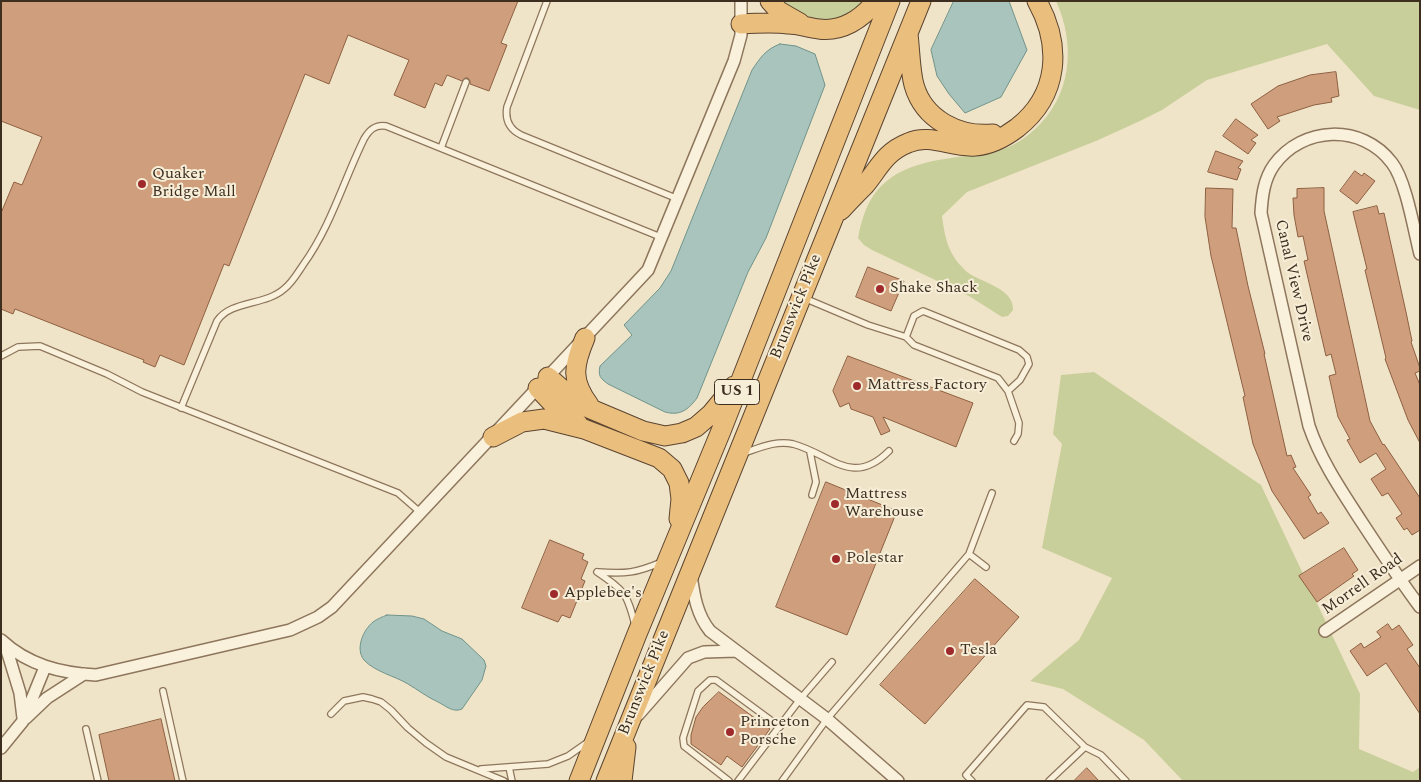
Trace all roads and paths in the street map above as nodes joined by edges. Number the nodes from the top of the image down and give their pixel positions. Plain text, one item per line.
1 (547, 1) edge
2 (741, 1) edge
3 (770, 1) edge
4 (876, 1) edge
5 (890, 1) edge
6 (921, 1) edge
7 (1037, 1) edge
8 (741, 24) junction
9 (803, 25) junction
10 (908, 34) junction
11 (466, 82) dead end
12 (1022, 123) junction
13 (441, 148) junction
14 (678, 199) junction
15 (832, 220) junction
16 (663, 238) junction
17 (1418, 238) edge
18 (1420, 254) edge
19 (801, 296) junction
20 (906, 337) junction
21 (584, 338) junction
22 (1, 356) edge
23 (743, 375) junction
24 (543, 382) junction
25 (1008, 391) junction
26 (181, 408) junction
27 (593, 410) junction
28 (584, 429) junction
29 (493, 437) junction
30 (1014, 442) dead end
31 (889, 451) dead end
32 (810, 452) junction
33 (737, 455) junction
34 (992, 493) dead end
35 (812, 495) dead end
36 (420, 513) junction
37 (676, 541) junction
38 (969, 554) junction
39 (668, 559) junction
40 (1420, 566) edge
41 (986, 567) dead end
42 (690, 571) junction
43 (1400, 580) junction
44 (1420, 607) edge
45 (1326, 631) dead end
46 (637, 634) junction
47 (3, 642) edge
48 (736, 651) junction
49 (832, 662) dead end
50 (45, 667) junction
51 (84, 674) junction
52 (162, 691) dead end
53 (801, 698) junction
54 (331, 714) dead end
55 (827, 719) junction
56 (23, 721) junction
57 (628, 726) junction
58 (780, 727) junction
59 (86, 729) dead end
60 (598, 735) junction
61 (1085, 746) junction
62 (1, 748) edge
63 (509, 767) junction
64 (479, 769) junction
65 (98, 781) edge
66 (183, 781) edge
67 (504, 781) edge
68 (512, 781) edge
69 (579, 781) edge
70 (606, 781) edge
71 (622, 781) edge
72 (729, 781) edge
73 (738, 781) edge
74 (782, 781) edge
75 (898, 781) edge
76 (972, 781) edge
77 (1050, 781) edge
78 (1126, 781) edge

1 - 14 lane
2 - 8 street
3 - 9 highway
4 - 9 highway
5 - 23 highway, Brunswick Pike / US 1
6 - 10 highway, Brunswick Pike / US 1
7 - 12 highway
8 - 9 highway
8 - 14 street
10 - 12 highway
10 - 15 highway, Brunswick Pike / US 1
11 - 13 lane
12 - 15 highway
13 - 16 lane
13 - 26 lane
14 - 16 street
15 - 19 highway, Brunswick Pike / US 1
16 - 21 street
17 - 18 street, Canal View Drive
17 - 43 street, Canal View Drive
19 - 20 lane
19 - 33 highway, Brunswick Pike / US 1
20 - 25 lane
20 - 25 lane
21 - 24 street
21 - 27 highway
22 - 26 lane
23 - 27 highway
23 - 37 highway, Brunswick Pike / US 1
24 - 27 highway
24 - 28 highway
24 - 29 street
25 - 30 lane
26 - 36 lane
28 - 29 highway
28 - 37 highway
29 - 36 street
31 - 32 lane
32 - 33 lane
32 - 35 lane
33 - 42 highway, Brunswick Pike / US 1
34 - 38 lane
36 - 51 street
37 - 39 highway, Brunswick Pike / US 1
38 - 41 lane
38 - 55 lane
39 - 46 highway, Brunswick Pike / US 1
39 - 46 lane
40 - 43 street, Morrell Road
42 - 48 street
42 - 57 highway, Brunswick Pike / US 1
43 - 44 street, Canal View Drive
43 - 45 street, Morrell Road
46 - 60 highway, Brunswick Pike / US 1
47 - 50 street
47 - 56 street
48 - 53 street
48 - 57 street
49 - 53 lane
50 - 51 street
50 - 56 street
51 - 56 street
52 - 66 lane
53 - 55 street
53 - 58 lane
54 - 64 lane
55 - 74 lane
55 - 75 street
56 - 62 street
57 - 70 highway, Brunswick Pike / US 1
57 - 71 highway
58 - 72 lane
58 - 73 lane
59 - 65 lane
60 - 63 lane
60 - 69 highway, Brunswick Pike / US 1
61 - 76 lane
61 - 77 lane
61 - 78 lane
63 - 64 lane
63 - 68 lane
64 - 67 lane

